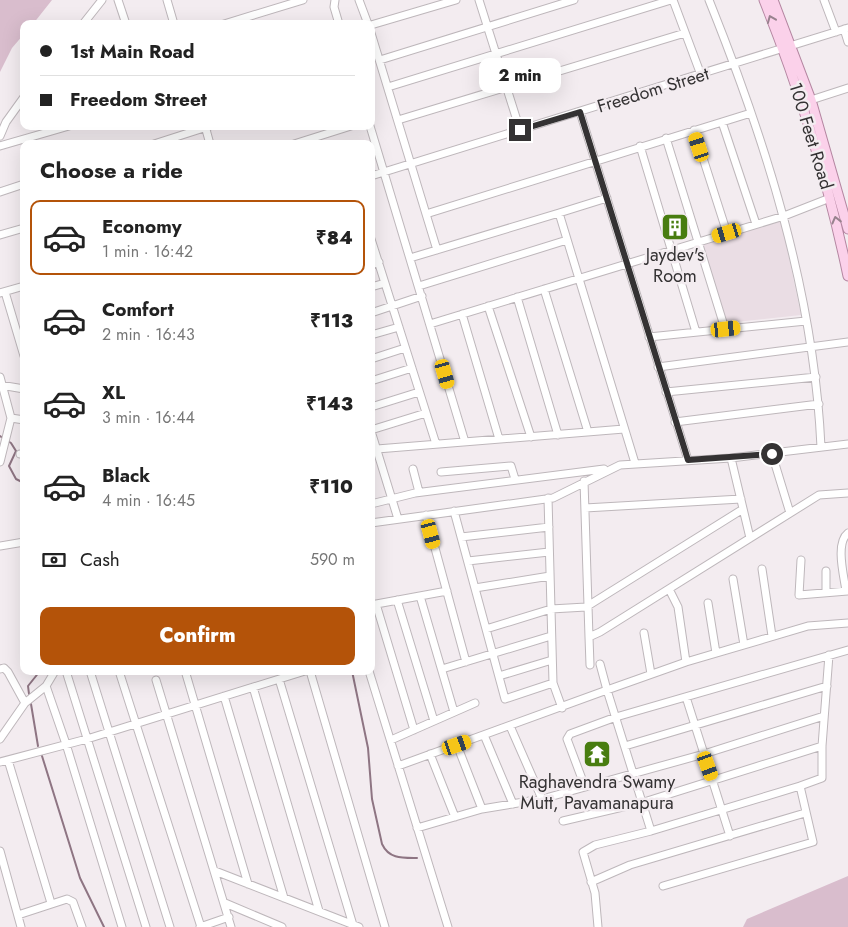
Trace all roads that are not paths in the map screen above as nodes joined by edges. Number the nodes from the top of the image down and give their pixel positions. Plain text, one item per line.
1 (102, 0) edge
2 (118, 0) edge
3 (167, 0) edge
4 (303, 0) edge
5 (336, 0) edge
6 (360, 0) edge
7 (456, 0) edge
8 (479, 0) edge
9 (574, 0) edge
10 (672, 0) edge
11 (709, 0) edge
12 (764, 0) edge
13 (773, 0) edge
14 (824, 0) edge
15 (88, 20) edge
16 (125, 20) edge
17 (173, 20) edge
18 (237, 20) edge
19 (338, 20) edge
20 (368, 20) edge
21 (375, 23) edge
22 (488, 27) junction
23 (846, 29) edge
24 (836, 32) junction
25 (685, 33) junction
26 (848, 42) edge
27 (375, 45) edge
28 (788, 48) junction
29 (496, 53) junction
30 (380, 60) junction
31 (735, 64) junction
32 (701, 75) junction
33 (388, 87) junction
34 (507, 88) junction
35 (848, 88) edge
36 (811, 100) junction
37 (20, 103) edge
38 (580, 112) junction
39 (751, 113) junction
40 (398, 120) junction
41 (722, 122) junction
42 (55, 130) edge
43 (198, 130) edge
44 (338, 130) edge
45 (520, 130) junction
46 (694, 130) junction
47 (0, 136) edge
48 (666, 138) junction
49 (20, 140) edge
50 (21, 140) edge
51 (166, 140) edge
52 (307, 140) edge
53 (375, 142) edge
54 (0, 146) edge
55 (640, 146) junction
56 (595, 160) junction
57 (410, 164) junction
58 (384, 172) junction
59 (375, 175) edge
60 (20, 185) edge
61 (0, 192) edge
62 (607, 198) junction
63 (830, 198) junction
64 (559, 213) junction
65 (426, 214) junction
66 (784, 216) junction
67 (756, 224) junction
68 (20, 229) edge
69 (848, 229) edge
70 (727, 233) junction
71 (0, 235) edge
72 (567, 240) junction
73 (699, 242) junction
74 (437, 250) junction
75 (671, 250) junction
76 (410, 258) junction
77 (375, 264) edge
78 (627, 264) junction
79 (848, 276) edge
80 (579, 278) junction
81 (385, 283) junction
82 (375, 286) edge
83 (419, 286) junction
84 (20, 287) edge
85 (544, 289) junction
86 (3, 293) edge
87 (422, 296) junction
88 (518, 297) junction
89 (392, 306) junction
90 (488, 306) junction
91 (375, 312) edge
92 (462, 314) junction
93 (806, 320) junction
94 (430, 324) junction
95 (399, 327) junction
96 (726, 329) junction
97 (696, 332) junction
98 (375, 334) edge
99 (649, 337) junction
100 (848, 342) edge
101 (20, 344) edge
102 (405, 348) junction
103 (812, 348) junction
104 (375, 358) edge
105 (658, 367) junction
106 (412, 368) junction
107 (0, 377) edge
108 (816, 377) junction
109 (375, 380) edge
110 (1, 385) edge
111 (20, 388) edge
112 (419, 392) junction
113 (666, 392) junction
114 (819, 404) junction
115 (375, 406) edge
116 (426, 413) junction
117 (11, 418) junction
118 (20, 419) edge
119 (675, 422) junction
120 (375, 429) edge
121 (624, 429) junction
122 (588, 432) junction
123 (558, 435) junction
124 (531, 437) junction
125 (499, 439) junction
126 (465, 442) junction
127 (2, 443) edge
128 (375, 443) edge
129 (436, 444) junction
130 (848, 444) edge
131 (821, 447) junction
132 (377, 449) junction
133 (772, 454) junction
134 (731, 458) junction
135 (688, 460) junction
136 (0, 462) edge
137 (635, 463) junction
138 (413, 468) dead end
139 (609, 468) junction
140 (440, 472) dead end
141 (516, 479) junction
142 (584, 481) junction
143 (419, 492) junction
144 (848, 493) edge
145 (391, 497) junction
146 (548, 498) junction
147 (741, 499) junction
148 (375, 503) edge
149 (585, 508) junction
150 (743, 509) junction
151 (454, 511) junction
152 (790, 514) junction
153 (426, 515) junction
154 (398, 519) junction
155 (375, 522) edge
156 (549, 527) junction
157 (848, 532) edge
158 (461, 537) junction
159 (750, 538) junction
160 (20, 543) edge
161 (0, 546) edge
162 (549, 552) junction
163 (801, 560) dead end
164 (468, 561) junction
165 (762, 569) dead end
166 (826, 572) dead end
167 (550, 576) junction
168 (734, 578) dead end
169 (475, 588) junction
170 (669, 589) junction
171 (447, 591) junction
172 (847, 591) edge
173 (826, 592) junction
174 (420, 596) junction
175 (397, 600) junction
176 (708, 603) dead end
177 (375, 604) edge
178 (586, 606) junction
179 (551, 609) junction
180 (375, 610) edge
181 (848, 623) edge
182 (486, 629) junction
183 (644, 633) dead end
184 (551, 636) junction
185 (772, 636) junction
186 (589, 637) junction
187 (744, 645) junction
188 (848, 650) edge
189 (716, 653) junction
190 (493, 654) junction
191 (829, 654) junction
192 (552, 660) junction
193 (466, 662) junction
194 (686, 662) junction
195 (600, 664) dead end
196 (590, 665) dead end
197 (0, 669) edge
198 (442, 669) junction
199 (651, 674) junction
200 (53, 675) edge
201 (67, 675) edge
202 (91, 675) edge
203 (120, 675) edge
204 (186, 675) edge
205 (292, 675) edge
206 (311, 675) edge
207 (369, 675) edge
208 (499, 676) junction
209 (280, 679) junction
210 (156, 680) dead end
211 (552, 683) junction
212 (46, 686) junction
213 (827, 686) junction
214 (253, 688) junction
215 (607, 690) junction
216 (224, 696) junction
217 (686, 697) junction
218 (25, 703) junction
219 (474, 703) dead end
220 (196, 705) junction
221 (562, 708) junction
222 (454, 712) junction
223 (167, 714) junction
224 (824, 716) junction
225 (616, 718) junction
226 (434, 721) junction
227 (136, 724) junction
228 (695, 725) junction
229 (510, 726) junction
230 (414, 730) junction
231 (110, 732) junction
232 (484, 735) junction
233 (0, 739) edge
234 (87, 739) junction
235 (391, 740) junction
236 (66, 744) junction
237 (457, 745) junction
238 (625, 746) junction
239 (822, 746) junction
240 (430, 754) junction
241 (704, 754) junction
242 (8, 760) junction
243 (0, 762) edge
244 (398, 766) junction
245 (634, 773) junction
246 (713, 779) junction
247 (800, 786) junction
248 (585, 787) junction
249 (542, 800) junction
250 (644, 802) junction
251 (513, 804) junction
252 (721, 809) junction
253 (482, 810) junction
254 (805, 813) junction
255 (455, 817) junction
256 (563, 821) dead end
257 (417, 828) junction
258 (651, 831) junction
259 (730, 836) junction
260 (0, 850) edge
261 (2, 866) edge
262 (215, 871) junction
263 (591, 882) junction
264 (248, 884) junction
265 (663, 886) dead end
266 (284, 898) junction
267 (51, 903) junction
268 (225, 903) junction
269 (319, 911) junction
270 (18, 915) junction
271 (229, 917) junction
272 (356, 926) edge
273 (21, 927) edge
274 (82, 927) edge
275 (122, 927) edge
276 (146, 927) edge
277 (170, 927) edge
278 (200, 927) edge
279 (231, 927) edge
280 (282, 927) edge
281 (385, 927) edge
282 (448, 927) edge
283 (598, 927) edge

1 - 15 street
2 - 16 street
3 - 17 street
4 - 18 street
5 - 19 street
6 - 20 street
7 - 21 street
8 - 22 street
9 - 22 street
10 - 25 street
10 - 29 street
11 - 31 street
28 -> 12 main road, 100 Feet Road
13 - 28 main road, 100 Feet Road
14 - 24 street
22 - 29 street
22 - 30 street
23 - 24 street, Freedom Street
23 - 26 street
24 - 28 street, Freedom Street
25 - 32 street
25 - 34 street
27 - 30 street
28 - 31 street, Freedom Street
28 - 36 main road, 100 Feet Road
28 - 63 main road, 100 Feet Road
29 - 33 street
29 - 34 street
30 - 33 street
31 - 32 street, Freedom Street
31 - 39 street
32 - 38 street, Freedom Street
33 - 40 street
34 - 40 street
34 - 45 street
35 - 36 street
36 - 69 main road, 100 Feet Road
37 - 47 street
38 - 45 street, Freedom Street
38 - 56 street
39 - 41 street
39 - 66 street
40 - 57 street
41 - 46 street
41 - 67 street
42 - 50 street
43 - 51 street
44 - 52 street
45 - 57 street, Freedom Street
46 - 48 street
46 - 70 street
48 - 55 street
48 - 73 street
49 - 54 street
53 - 58 street
55 - 56 street
55 - 75 street
56 - 62 street
56 - 65 street
57 - 58 street, Freedom Street
57 - 65 street
58 - 59 street, Freedom Street
58 - 76 street
60 - 61 street
62 - 64 street
62 - 78 street
63 - 66 street
79 -> 63 main road, 100 Feet Road
64 - 72 street
64 - 74 street
65 - 74 street
66 - 67 street
66 - 93 street
67 - 70 street
68 - 71 street
70 - 73 street
72 - 80 street
72 - 83 street
73 - 75 street
73 - 96 street
74 - 76 street
75 - 78 street
75 - 97 street
76 - 83 street
77 - 81 street
78 - 80 street
78 - 99 street
80 - 85 street
80 - 121 street
81 - 82 street
81 - 89 street
83 - 87 street
84 - 86 street
85 - 88 street
85 - 122 street
86 - 101 street
87 - 89 street
87 - 94 street
88 - 90 street
88 - 123 street
89 - 91 street
89 - 95 street
90 - 92 street
90 - 124 street
92 - 94 street
92 - 125 street
93 - 96 street
93 - 103 street
94 - 126 street
95 - 98 street
95 - 102 street
96 - 97 street
97 - 99 street
99 - 105 street
100 - 103 street
102 - 104 street
102 - 106 street
103 - 105 street
103 - 108 street
105 - 113 street
106 - 109 street
106 - 112 street
107 - 110 street
108 - 113 street
108 - 114 street
110 - 111 street
110 - 117 street
112 - 115 street
112 - 116 street
113 - 119 street
114 - 119 street
114 - 131 street
116 - 120 street
116 - 129 street
117 - 118 street
117 - 127 street
119 - 135 street
121 - 122 street
121 - 137 street
122 - 123 street
123 - 124 street
124 - 125 street
125 - 126 street
126 - 129 street
127 - 136 street
128 - 132 street
129 - 132 street
130 - 131 street
131 - 133 street
132 - 145 street
133 - 134 street
133 - 152 street
134 - 135 street
134 - 147 street
135 - 137 street
137 - 139 street
138 - 143 street
139 - 141 street
139 - 142 street
140 - 141 street
141 - 143 street
142 - 146 street
142 - 149 street
143 - 145 street
144 - 152 street
145 - 148 street
145 - 154 street
146 - 151 street
146 - 156 street
147 - 149 street
147 - 150 street
149 - 178 street
150 - 159 street
150 - 178 street
151 - 153 street
151 - 158 street
152 - 159 street
153 - 154 street
153 - 171 street
154 - 155 street
156 - 158 street
156 - 162 street
157 - 172 street
158 - 164 street
159 - 170 street
160 - 161 street
162 - 164 street
162 - 167 street
163 - 173 street
164 - 169 street
165 - 185 street
166 - 173 street
167 - 169 street
167 - 179 street
168 - 187 street
169 - 182 street
170 - 186 street
170 - 194 street
171 - 174 street
171 - 193 street
172 - 173 street
174 - 175 street
174 - 198 street
175 - 177 street
175 - 226 street
176 - 189 street
178 - 179 street
178 - 186 street
179 - 182 street
179 - 184 street
180 - 230 street
181 - 185 street
182 - 190 street
183 - 199 street
184 - 190 street
184 - 192 street
185 - 187 street
186 - 196 street
187 - 189 street
188 - 191 street
189 - 194 street
190 - 193 street
190 - 208 street
191 - 213 street
191 - 217 street
192 - 208 street
192 - 211 street
193 - 198 street
194 - 199 street
195 - 215 street
197 - 218 street
198 - 222 street
199 - 215 street
200 - 212 street
201 - 234 street
202 - 231 street
203 - 227 street
204 - 220 street
205 - 209 street
206 - 281 street
207 - 235 street
208 - 211 street
209 - 214 street
209 - 272 street
210 - 223 street
211 - 221 street
212 - 218 street
212 - 236 street
213 - 224 street
213 - 228 street
214 - 216 street
214 - 269 street
215 - 221 street
215 - 225 street
216 - 220 street
216 - 266 street
217 - 225 street
217 - 228 street
218 - 233 street
219 - 222 street
220 - 223 street
220 - 264 street
221 - 229 street
222 - 226 street
223 - 227 street
223 - 262 street
224 - 239 street
224 - 241 street
225 - 238 street
225 - 248 street
226 - 230 street
227 - 231 street
227 - 278 street
228 - 238 street
228 - 241 street
229 - 232 street
229 - 249 street
230 - 235 street
231 - 234 street
231 - 277 street
232 - 237 street
232 - 251 street
234 - 236 street
234 - 276 street
235 - 244 street
236 - 242 street
236 - 275 street
237 - 240 street
237 - 253 street
238 - 245 street
239 - 246 street
239 - 247 street
240 - 244 street
240 - 255 street
241 - 245 street
241 - 246 street
242 - 243 street
242 - 267 street
244 - 257 street
245 - 248 street
245 - 250 street
246 - 250 street
246 - 252 street
247 - 252 street
247 - 254 street
248 - 249 street
249 - 251 street
250 - 256 street
250 - 258 street
251 - 253 street
252 - 258 street
252 - 259 street
253 - 255 street
254 - 259 street
254 - 265 street
255 - 257 street
257 - 282 street
258 - 263 street
259 - 263 street
260 - 261 street
261 - 270 street
262 - 264 street
262 - 268 street
263 - 283 street
264 - 266 street
266 - 269 street
267 - 270 street
267 - 274 street
268 - 271 street
268 - 280 street
269 - 272 street
270 - 273 street
271 - 278 street
271 - 279 street

